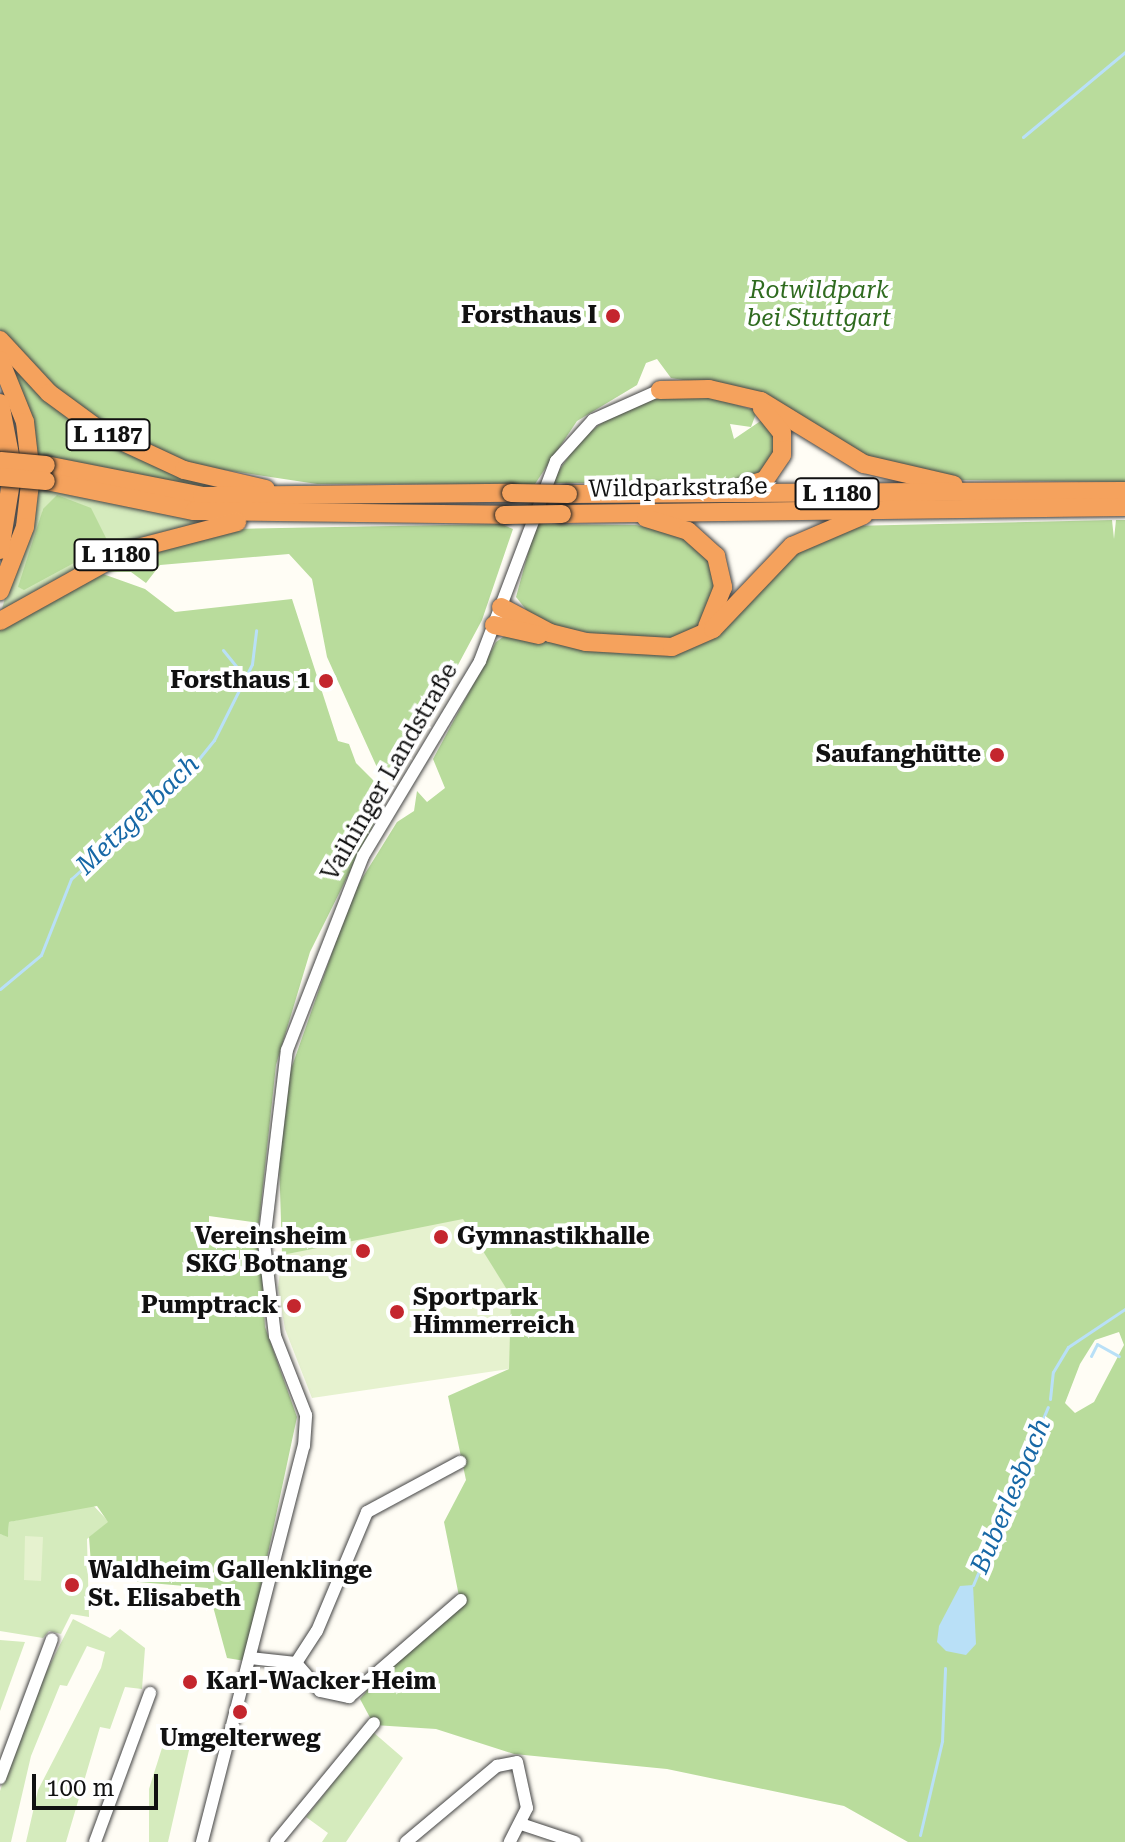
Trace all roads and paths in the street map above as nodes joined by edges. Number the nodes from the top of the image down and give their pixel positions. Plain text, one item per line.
1 (0, 340) edge
2 (0, 360) edge
3 (660, 390) joint
4 (750, 399) junction
5 (0, 403) edge
6 (1, 469) edge
7 (46, 473) junction
8 (1125, 491) edge
9 (989, 492) junction
10 (280, 495) junction
11 (685, 495) junction
12 (1125, 507) edge
13 (877, 508) junction
14 (626, 514) junction
15 (279, 515) junction
16 (0, 550) edge
17 (0, 591) edge
18 (498, 616) junction
19 (0, 621) edge
20 (698, 638) junction
21 (460, 1462) dead end
22 (461, 1600) dead end
23 (52, 1639) dead end
24 (250, 1658) junction
25 (296, 1663) junction
26 (150, 1693) dead end
27 (374, 1723) dead end
28 (0, 1778) edge
29 (521, 1824) junction
30 (95, 1842) edge
31 (202, 1842) edge
32 (276, 1842) edge
33 (406, 1842) edge
34 (510, 1842) edge
35 (575, 1842) edge

1 - 10 highway, L 1187
2 - 17 highway, L 1187
3 - 4 highway, L 1180
3 - 18 street, Vaihinger Landstraße
4 - 9 highway, L 1180
4 - 11 highway, L 1180
5 - 16 highway
6 - 7 highway, L 1180, bridge
7 - 10 highway, L 1180
7 - 15 highway, L 1180
8 - 9 highway, Wildparkstraße / L 1180
9 - 11 highway, Wildparkstraße / L 1180
10 - 11 highway, Wildparkstraße / L 1180, bridge
12 - 13 highway, Wildparkstraße / L 1180
13 - 14 highway, Wildparkstraße / L 1180
13 - 20 highway, L 1180
14 - 15 highway, Wildparkstraße / L 1180, bridge
14 - 20 highway, L 1180
15 - 19 highway, L 1180
18 - 20 highway
18 - 24 street, Vaihinger Landstraße
21 - 25 street
22 - 25 street
23 - 28 street
24 - 25 street
24 - 31 street, Vaihinger Landstraße
26 - 30 street
27 - 32 street
29 - 33 street
29 - 34 street
29 - 35 street

